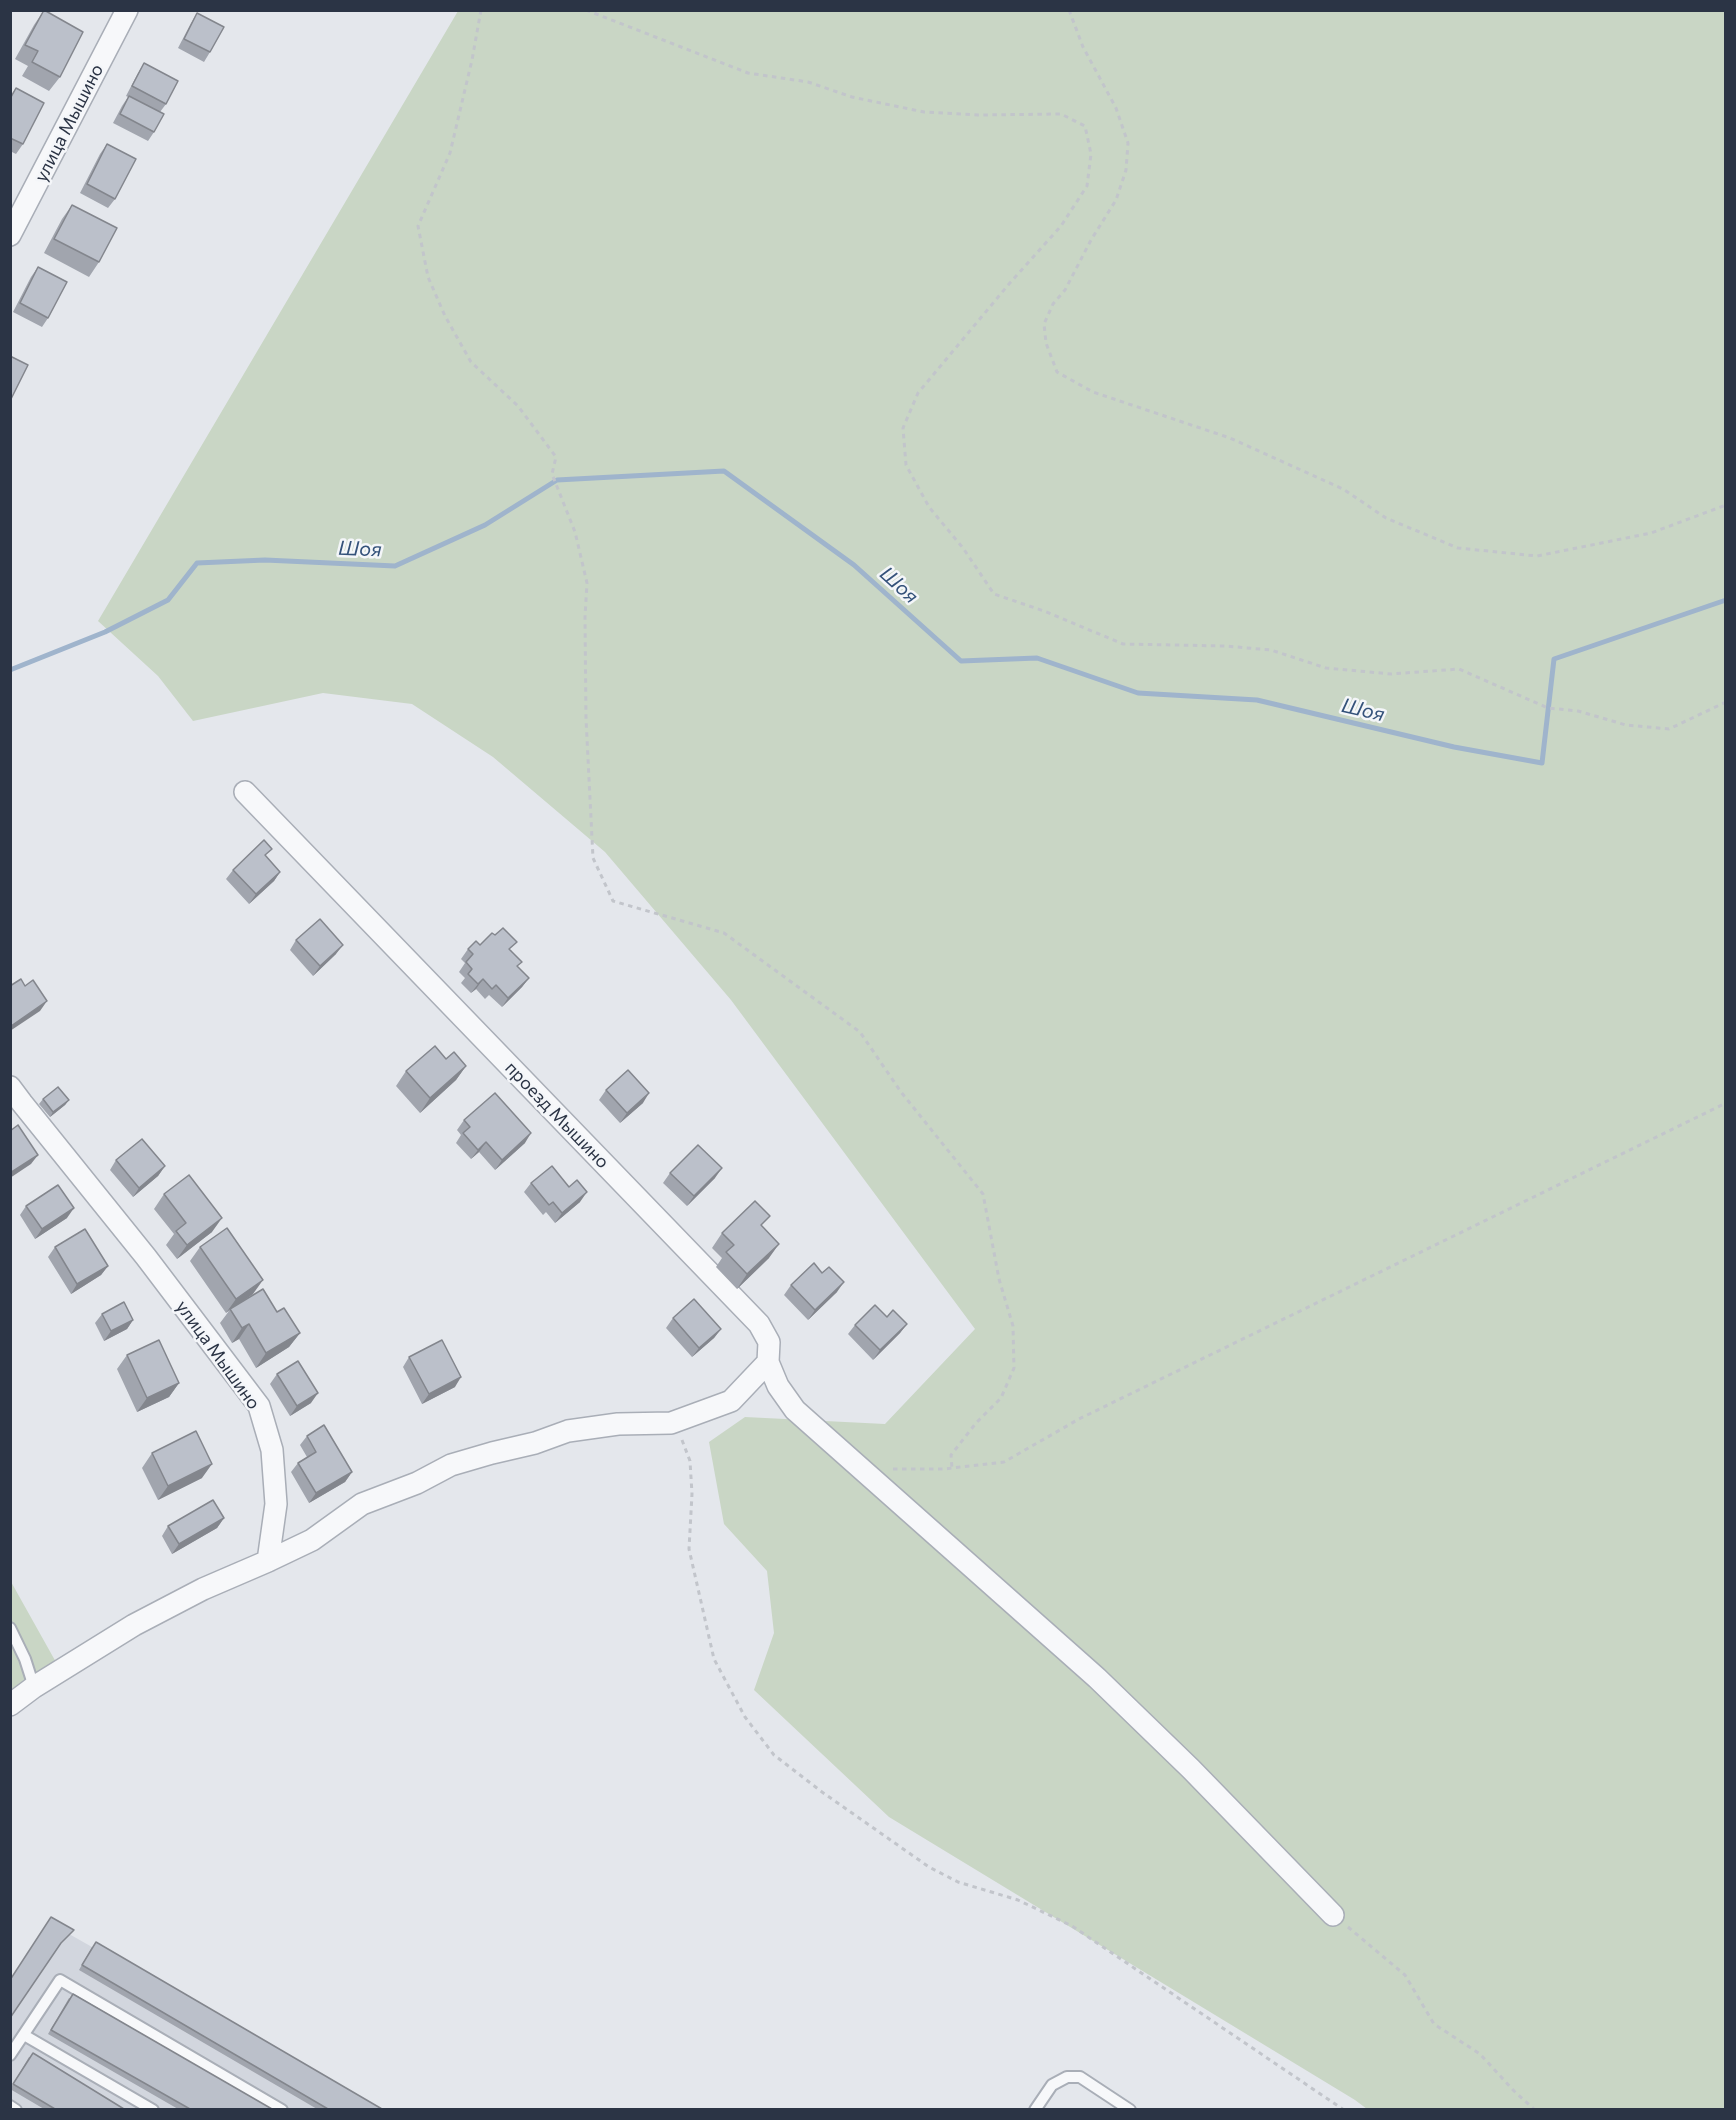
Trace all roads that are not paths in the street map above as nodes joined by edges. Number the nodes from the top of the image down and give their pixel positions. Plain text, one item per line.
1 (127, 10) edge
2 (10, 236) edge
3 (245, 792) dead end
4 (10, 1087) edge
5 (768, 1362) junction
6 (268, 1561) junction
7 (10, 1628) edge
8 (34, 1687) junction
9 (10, 1705) edge
10 (1333, 1915) road end
11 (24, 2035) junction
12 (10, 2055) edge
13 (10, 2106) edge
14 (16, 2109) edge
15 (153, 2109) edge
16 (282, 2109) edge
17 (1035, 2109) edge
18 (1130, 2109) edge

1 - 2 street, улица Мышино
3 - 5 street, проезд Мышино
4 - 6 street, улица Мышино
5 - 6 street
5 - 10 street, проезд Мышино
6 - 8 street
7 - 8 lane
8 - 9 street
11 - 12 lane
11 - 15 lane
11 - 16 lane
13 - 14 lane
17 - 18 lane

